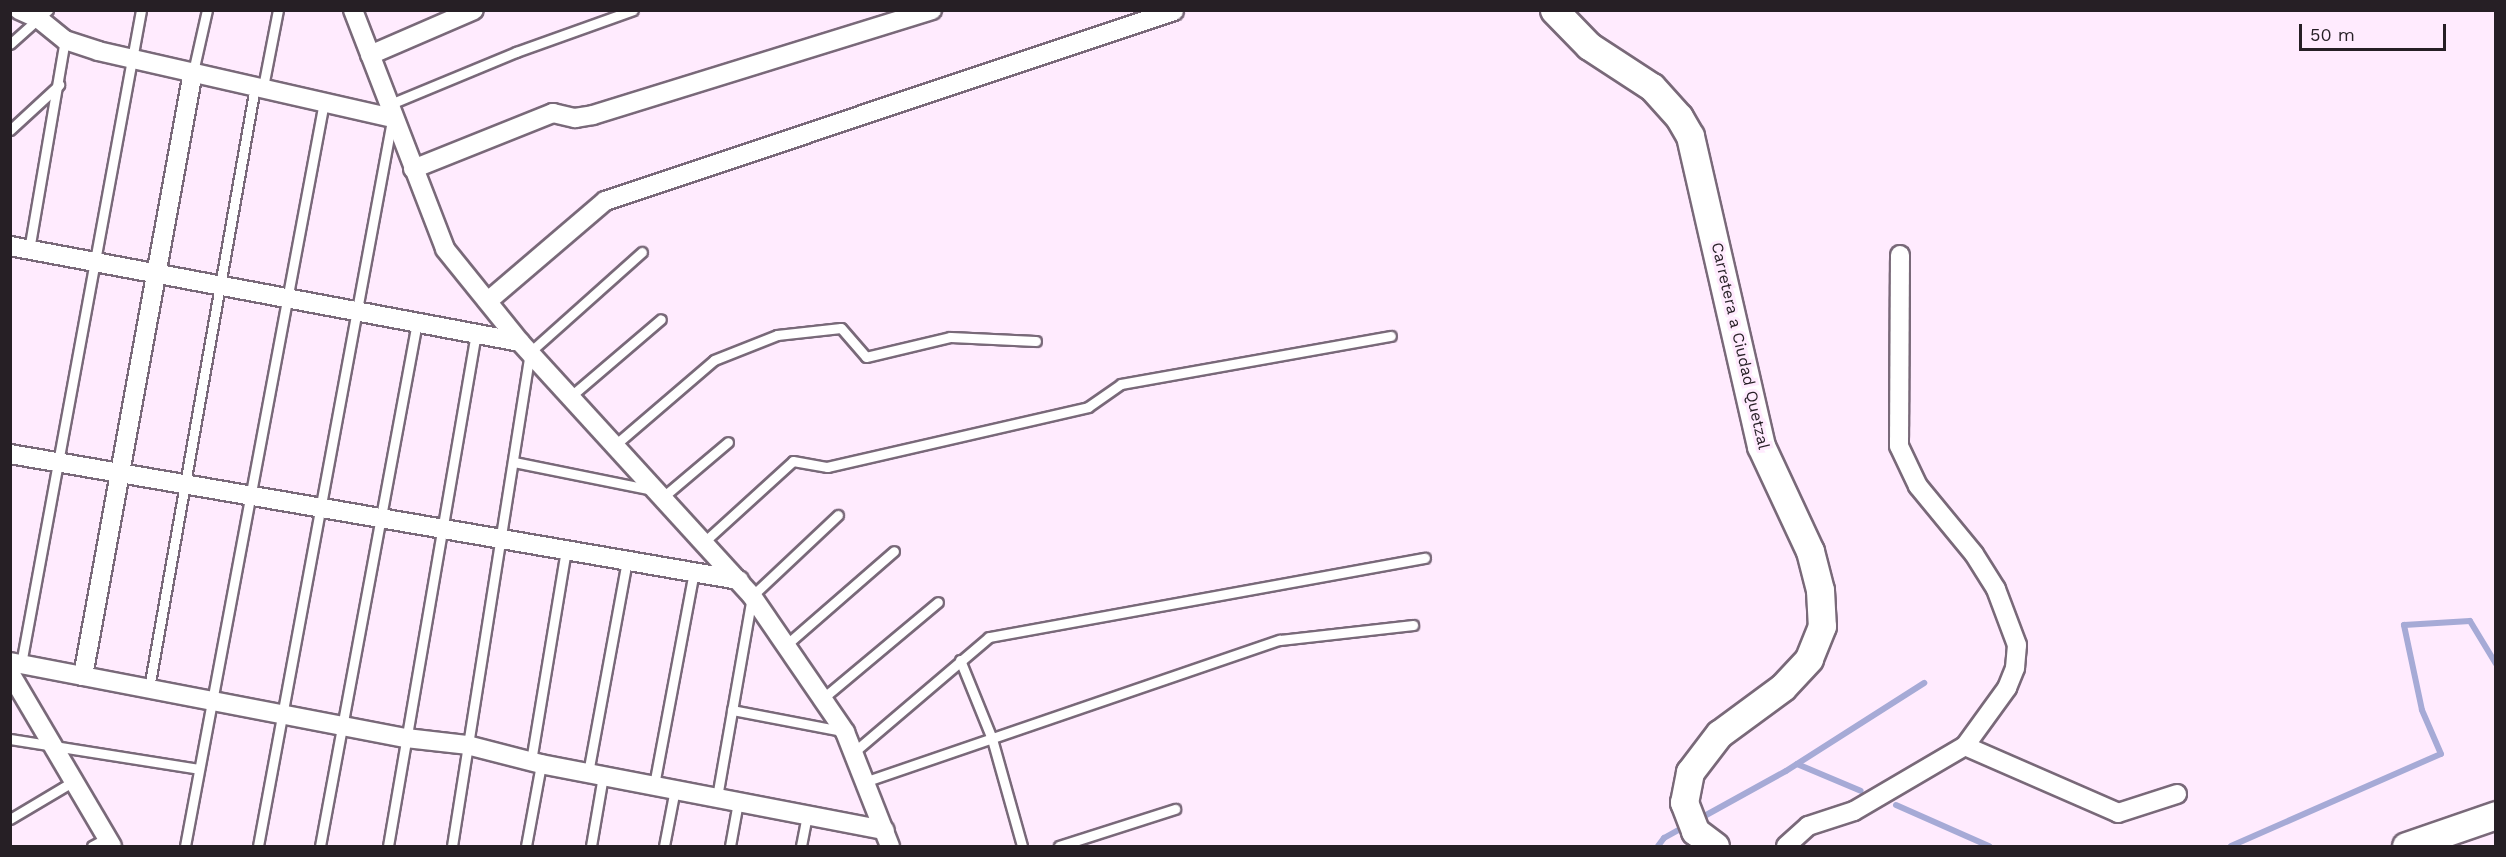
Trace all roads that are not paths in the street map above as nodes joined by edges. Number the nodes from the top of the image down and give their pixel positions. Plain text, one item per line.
1 (19, 10) edge
2 (141, 10) edge
3 (207, 10) edge
4 (278, 10) edge
5 (353, 10) edge
6 (474, 10) edge
7 (633, 10) edge
8 (932, 10) edge
9 (1554, 10) edge
10 (1174, 11) edge
11 (43, 15) edge
12 (65, 40) junction
13 (10, 44) edge
14 (370, 55) junction
15 (132, 59) junction
16 (193, 72) junction
17 (59, 85) junction
18 (259, 87) junction
19 (324, 102) junction
20 (390, 112) junction
21 (10, 130) edge
22 (413, 169) junction
23 (10, 246) edge
24 (29, 250) junction
25 (642, 252) dead end
26 (1900, 255) dead end
27 (94, 261) junction
28 (159, 273) junction
29 (220, 286) junction
30 (287, 298) junction
31 (488, 301) junction
32 (357, 311) junction
33 (661, 319) dead end
34 (417, 322) junction
35 (476, 333) junction
36 (1391, 336) dead end
37 (1036, 341) dead end
38 (525, 347) junction
39 (572, 396) junction
40 (728, 442) dead end
41 (615, 445) junction
42 (10, 454) edge
43 (58, 462) junction
44 (514, 462) junction
45 (119, 473) junction
46 (185, 484) junction
47 (660, 494) junction
48 (251, 496) junction
49 (320, 508) junction
50 (838, 515) dead end
51 (380, 518) junction
52 (442, 529) junction
53 (501, 539) junction
54 (704, 542) junction
55 (566, 550) junction
56 (894, 551) dead end
57 (1425, 558) dead end
58 (627, 561) junction
59 (694, 572) junction
60 (739, 580) junction
61 (752, 596) junction
62 (938, 602) dead end
63 (1413, 624) dead end
64 (786, 645) junction
65 (960, 660) junction
66 (14, 666) edge
67 (83, 676) junction
68 (149, 688) junction
69 (822, 699) junction
70 (212, 700) junction
71 (732, 710) junction
72 (282, 714) junction
73 (342, 725) junction
74 (845, 732) junction
75 (406, 738) junction
76 (11, 739) edge
77 (992, 739) junction
78 (54, 746) junction
79 (467, 746) junction
80 (1965, 746) junction
81 (854, 752) junction
82 (536, 762) junction
83 (200, 769) junction
84 (596, 774) junction
85 (74, 781) junction
86 (867, 781) junction
87 (654, 785) junction
88 (675, 789) junction
89 (2177, 794) dead end
90 (717, 798) junction
91 (738, 802) junction
92 (1175, 809) dead end
93 (807, 815) junction
94 (2496, 815) edge
95 (10, 819) edge
96 (887, 838) edge
97 (1705, 839) edge
98 (104, 843) edge
99 (185, 846) edge
100 (258, 846) edge
101 (320, 846) edge
102 (388, 846) edge
103 (452, 846) edge
104 (526, 846) edge
105 (591, 846) edge
106 (664, 846) edge
107 (730, 846) edge
108 (801, 846) edge
109 (1022, 846) edge
110 (1059, 846) edge
111 (1786, 846) edge
112 (2406, 846) edge

1 - 11 street
2 - 15 lane
3 - 16 lane
4 - 18 lane
5 - 14 street
6 - 14 street
7 - 20 lane
8 - 22 street
9 - 97 main road, Carretera a Ciudad Quetzal
10 - 31 street
11 - 12 street
11 - 13 lane
12 - 15 street
12 - 17 lane
14 - 20 street
15 - 16 street
15 - 27 lane
16 - 18 street
16 - 28 street
17 - 21 lane
17 - 24 lane
18 - 19 street
18 - 29 lane
19 - 20 street
19 - 30 lane
20 - 22 street
20 - 32 lane
22 - 31 street
23 - 24 street
24 - 27 street
25 - 38 lane
26 - 80 street
27 - 28 street
27 - 43 lane
28 - 29 street
28 - 45 street
29 - 30 street
29 - 46 lane
30 - 32 street
30 - 48 lane
31 - 38 street
32 - 34 street
32 - 49 lane
33 - 39 lane
34 - 35 street
34 - 51 lane
35 - 38 street
35 - 52 lane
36 - 54 lane
37 - 41 lane
38 - 39 street
38 - 44 lane
39 - 41 street
40 - 47 lane
41 - 47 street
42 - 43 street
43 - 45 street
43 - 66 lane
44 - 47 lane
44 - 53 lane
45 - 46 street
45 - 67 street
46 - 48 street
46 - 68 lane
47 - 54 street
48 - 49 street
48 - 70 lane
49 - 51 street
49 - 72 lane
50 - 61 lane
51 - 52 street
51 - 73 lane
52 - 53 street
52 - 75 lane
53 - 55 street
53 - 79 lane
54 - 60 street
55 - 58 street
55 - 82 lane
56 - 64 lane
57 - 65 lane
58 - 59 street
58 - 84 lane
59 - 60 street
59 - 87 lane
60 - 61 street
61 - 64 street
61 - 71 lane
62 - 69 lane
63 - 77 lane
64 - 69 street
65 - 77 lane
65 - 81 lane
66 - 67 street
66 - 78 street
67 - 68 street
68 - 70 street
69 - 74 street
70 - 72 street
70 - 83 lane
71 - 74 lane
71 - 90 lane
72 - 73 street
72 - 100 lane
73 - 75 street
73 - 101 lane
74 - 81 street
75 - 79 street
75 - 102 lane
76 - 78 lane
77 - 86 lane
77 - 109 lane
78 - 83 lane
78 - 85 street
79 - 82 street
79 - 103 lane
80 - 89 street
80 - 111 street
81 - 86 street
82 - 84 street
82 - 104 lane
83 - 99 lane
84 - 87 street
84 - 105 lane
85 - 95 lane
85 - 98 street
86 - 96 street
87 - 88 street
88 - 90 street
88 - 106 lane
90 - 91 street
91 - 93 street
91 - 107 lane
92 - 110 lane
93 - 96 street
93 - 108 lane
94 - 112 main road

